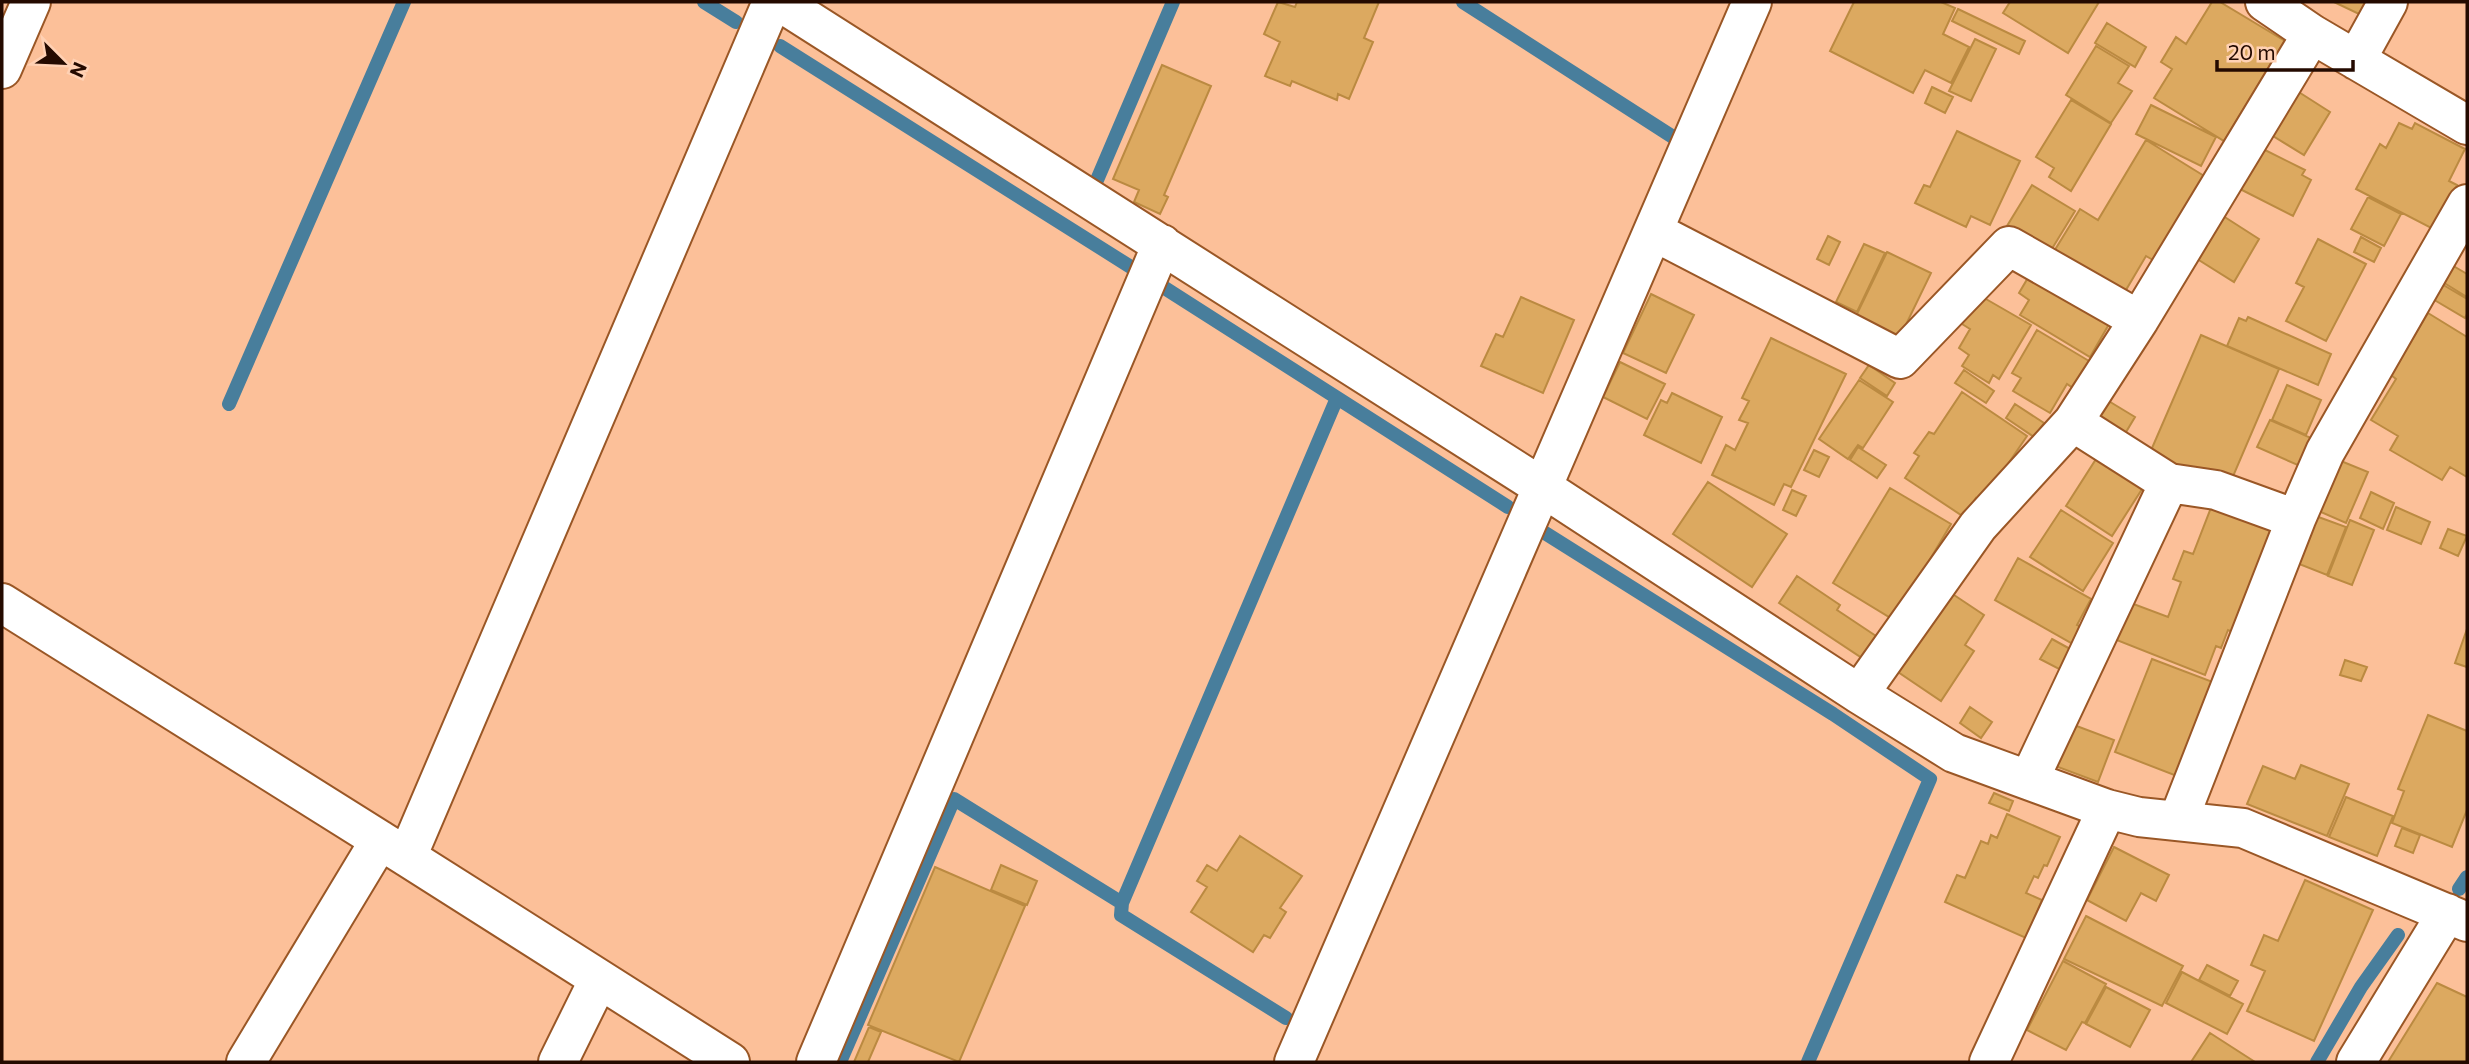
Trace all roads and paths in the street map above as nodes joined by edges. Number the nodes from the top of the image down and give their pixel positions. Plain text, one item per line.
1 (31, 2) edge
2 (772, 2) edge
3 (780, 2) edge
4 (1752, 2) edge
5 (2265, 2) edge
6 (2388, 2) edge
7 (2312, 34) junction
8 (2356, 60) junction
9 (2, 69) edge
10 (2467, 125) edge
11 (2467, 204) edge
12 (1653, 231) junction
13 (1162, 244) junction
14 (2139, 320) junction
15 (2073, 422) junction
16 (2169, 482) junction
17 (1542, 487) junction
18 (2296, 519) junction
19 (2, 603) edge
20 (1859, 694) junction
21 (2029, 780) junction
22 (2107, 809) junction
23 (2178, 821) junction
24 (393, 848) junction
25 (2457, 917) edge
26 (599, 979) junction
27 (246, 1062) edge
28 (558, 1062) edge
29 (730, 1062) edge
30 (816, 1062) edge
31 (1294, 1062) edge
32 (1989, 1062) edge
33 (2356, 1062) edge

1 - 9 street
2 - 24 street
3 - 13 street
4 - 12 street
5 - 7 street
6 - 8 street
7 - 8 street
7 - 14 street
8 - 10 street
11 - 18 street
12 - 14 street
12 - 17 street
13 - 17 street
13 - 30 street
14 - 15 street
15 - 16 street
15 - 20 street
16 - 18 street
16 - 21 street
17 - 20 street
17 - 31 street
18 - 23 street
19 - 24 street
20 - 21 street
21 - 22 street
22 - 23 street
22 - 32 street
23 - 25 street
24 - 26 street
24 - 27 street
25 - 33 street
26 - 28 street
26 - 29 street

